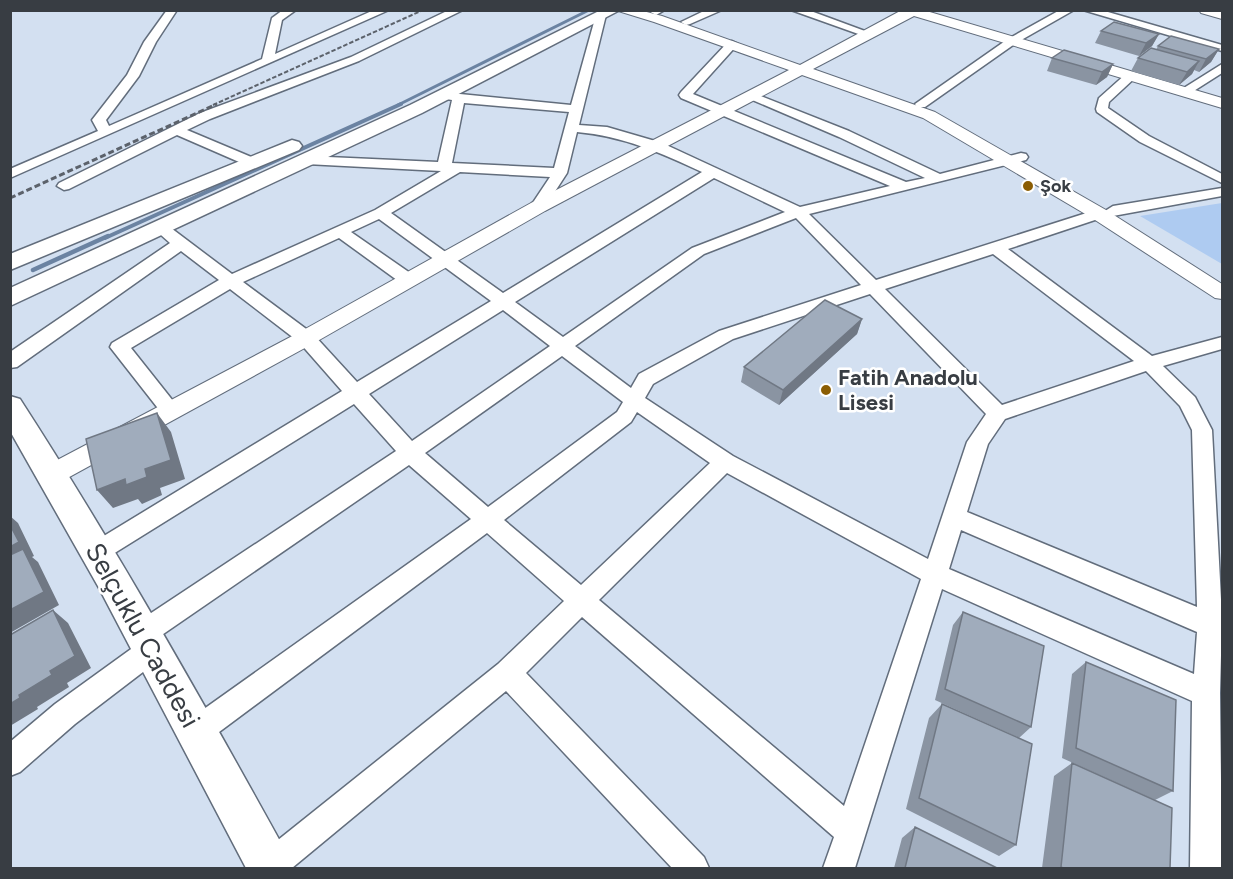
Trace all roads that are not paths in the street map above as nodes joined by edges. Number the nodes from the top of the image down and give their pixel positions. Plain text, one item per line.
1 (172, 10) edge
2 (291, 10) edge
3 (384, 10) edge
4 (458, 10) edge
5 (576, 10) edge
6 (717, 10) edge
7 (796, 10) edge
8 (1069, 10) edge
9 (1088, 10) edge
10 (1205, 10) edge
11 (654, 11) edge
12 (912, 11) edge
13 (612, 12) edge
14 (1222, 15) edge
15 (686, 22) junction
16 (868, 34) junction
17 (1012, 41) junction
18 (732, 44) junction
19 (1222, 48) edge
20 (267, 62) junction
21 (1222, 68) edge
22 (807, 69) junction
23 (1131, 75) junction
24 (1185, 91) junction
25 (451, 96) junction
26 (750, 96) junction
27 (921, 104) junction
28 (1222, 104) edge
29 (575, 110) junction
30 (720, 112) junction
31 (821, 124) junction
32 (571, 128) junction
33 (176, 130) junction
34 (105, 132) junction
35 (792, 141) junction
36 (657, 146) junction
37 (1014, 159) junction
38 (306, 160) junction
39 (251, 162) junction
40 (451, 167) junction
41 (713, 172) junction
42 (560, 173) junction
43 (10, 174) edge
44 (939, 179) junction
45 (1222, 179) edge
46 (64, 186) dead end
47 (905, 187) junction
48 (1222, 192) edge
49 (538, 207) junction
50 (798, 212) junction
51 (380, 213) junction
52 (1106, 213) junction
53 (161, 228) junction
54 (340, 231) junction
55 (182, 243) junction
56 (995, 247) junction
57 (445, 258) junction
58 (10, 264) edge
59 (407, 279) junction
60 (232, 280) junction
61 (1222, 280) edge
62 (874, 286) junction
63 (1222, 292) edge
64 (11, 298) edge
65 (503, 301) junction
66 (306, 338) junction
67 (1222, 343) edge
68 (562, 346) junction
69 (10, 363) edge
70 (1149, 363) junction
71 (356, 393) junction
72 (634, 400) junction
73 (10, 406) edge
74 (171, 411) junction
75 (998, 413) junction
76 (410, 453) junction
77 (725, 462) junction
78 (53, 474) junction
79 (953, 516) junction
80 (488, 520) junction
81 (97, 552) junction
82 (934, 574) junction
83 (582, 601) junction
84 (1216, 628) edge
85 (146, 642) junction
86 (507, 673) junction
87 (1206, 693) junction
88 (197, 731) junction
89 (10, 762) edge
90 (851, 832) junction
91 (269, 868) edge
92 (693, 868) edge
93 (839, 868) edge
94 (1206, 868) edge

1 - 34 street
2 - 20 street
3 - 20 street
4 - 33 street
5 - 39 main road
6 - 15 street
7 - 16 street
8 - 17 street
9 - 19 street
10 - 14 street
11 - 15 street
12 - 16 street
12 - 17 street
13 - 18 street
13 - 25 main road
13 - 29 street
15 - 22 street
16 - 22 street
17 - 23 street
17 - 27 street
18 - 22 street
18 - 30 street
20 - 34 street
21 - 24 street
22 - 26 street
22 - 27 street
22 - 37 street
23 - 24 street
23 - 45 street
24 - 28 street
25 - 29 street
25 - 38 main road
25 - 40 street
26 - 30 street
26 - 31 street
27 - 37 street
29 - 32 street
30 - 35 street
30 - 36 street
31 - 35 street
31 - 44 street
32 - 36 street
32 - 42 street
33 - 39 street
33 - 46 street
34 - 43 street
35 - 47 street
36 - 41 street
36 - 49 street
37 - 44 street
37 - 52 street
38 - 40 street
38 - 53 main road
39 - 58 main road
40 - 42 street
40 - 51 street
41 - 50 street
41 - 65 street
42 - 49 street
44 - 47 street
47 - 50 street
48 - 52 street
49 - 57 street
50 - 62 street
50 - 68 street
51 - 54 street
51 - 57 street
52 - 56 street
52 - 61 street
52 - 63 street
53 - 55 street
53 - 64 main road
54 - 59 street
54 - 60 street
55 - 60 street
55 - 69 street
56 - 62 street
56 - 70 street
57 - 59 street
57 - 65 street
59 - 66 street
60 - 66 street
60 - 74 street
62 - 72 street
62 - 75 street
65 - 68 street
65 - 71 street
66 - 71 street
66 - 74 street
67 - 70 street
68 - 72 street
68 - 76 street
70 - 75 street
70 - 84 street
71 - 76 street
71 - 81 street
72 - 77 street
72 - 80 street
73 - 78 main road, Selçuklu Caddesi
74 - 78 street
75 - 79 street
76 - 80 street
76 - 85 street
77 - 82 street
77 - 83 street
78 - 81 main road, Selçuklu Caddesi
79 - 82 street
79 - 84 street
80 - 83 street
80 - 88 street
81 - 85 main road, Selçuklu Caddesi
82 - 87 street
82 - 90 street
83 - 86 street
83 - 90 street
84 - 87 street
85 - 88 main road, Selçuklu Caddesi
85 - 89 street
86 - 91 street
86 - 92 street
87 - 94 street
88 - 91 main road, Selçuklu Caddesi
90 - 93 street

